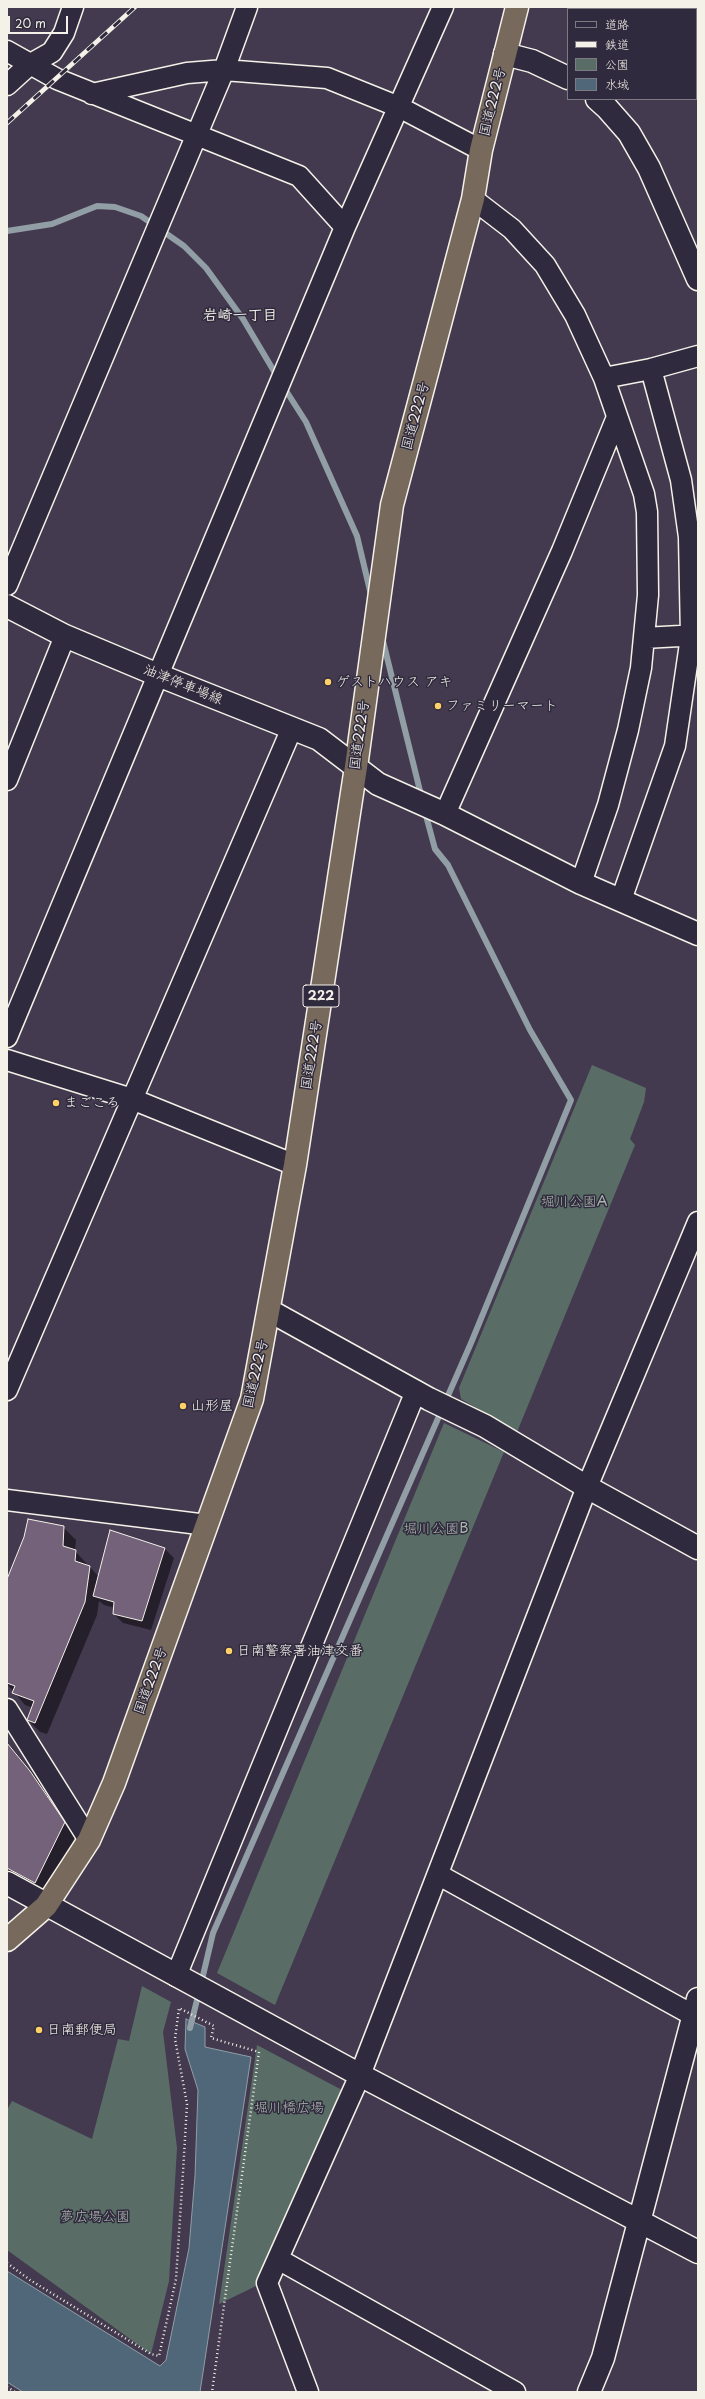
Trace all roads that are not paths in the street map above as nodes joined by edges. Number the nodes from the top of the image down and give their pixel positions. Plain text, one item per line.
1 (73, 7) edge
2 (247, 7) edge
3 (443, 7) edge
4 (517, 7) edge
5 (7, 52) edge
6 (505, 54) junction
7 (29, 65) junction
8 (224, 70) junction
9 (567, 78) edge
10 (7, 84) edge
11 (92, 94) junction
12 (598, 100) edge
13 (399, 107) junction
14 (195, 136) junction
15 (481, 150) junction
16 (473, 199) junction
17 (345, 227) junction
18 (698, 279) edge
19 (698, 356) edge
20 (651, 369) junction
21 (604, 378) junction
22 (617, 417) junction
23 (7, 585) edge
24 (7, 606) edge
25 (66, 636) junction
26 (695, 636) edge
27 (644, 638) junction
28 (158, 675) junction
29 (292, 728) junction
30 (356, 767) junction
31 (7, 780) edge
32 (445, 814) junction
33 (581, 883) junction
34 (621, 900) junction
35 (698, 934) edge
36 (7, 1037) edge
37 (7, 1060) edge
38 (132, 1099) junction
39 (295, 1165) junction
40 (696, 1232) edge
41 (270, 1311) junction
42 (7, 1390) edge
43 (423, 1395) junction
44 (587, 1487) junction
45 (7, 1500) edge
46 (207, 1524) junction
47 (698, 1548) edge
48 (7, 1709) edge
49 (89, 1840) junction
50 (439, 1875) junction
51 (7, 1884) edge
52 (46, 1906) junction
53 (7, 1940) edge
54 (181, 1979) junction
55 (697, 2011) edge
56 (360, 2075) junction
57 (639, 2222) junction
58 (698, 2252) edge
59 (278, 2258) junction
60 (308, 2392) edge
61 (515, 2392) edge
62 (589, 2392) edge

1 - 7 street
2 - 8 street
3 - 13 street
4 - 6 highway, 国道222号 / 222
5 - 7 street
6 - 9 street
6 - 15 highway, 国道222号 / 222
7 - 10 street
7 - 11 street
8 - 11 street
8 - 13 street
8 - 14 street
11 - 14 street
12 - 18 street
13 - 15 street
13 - 17 street
14 - 17 street
14 - 23 street
15 - 16 highway, 国道222号 / 222
16 - 21 street
16 - 30 highway, 国道222号 / 222
17 - 28 street
19 - 20 street
20 - 21 street
20 - 26 street
21 - 22 street
22 - 27 street
22 - 32 street
24 - 25 street, 油津停車場線
25 - 28 street, 油津停車場線
25 - 31 street
26 - 27 street
26 - 34 street
27 - 33 street
28 - 29 street, 油津停車場線
28 - 36 street
29 - 30 street, 油津停車場線
29 - 38 street
30 - 32 street, 油津停車場線
30 - 39 highway, 国道222号 / 222
32 - 33 street, 油津停車場線
33 - 34 street, 油津停車場線
34 - 35 street, 油津停車場線
37 - 38 street
38 - 39 street
38 - 42 street
39 - 41 highway, 国道222号 / 222
40 - 44 street
41 - 43 street
41 - 46 highway, 国道222号 / 222
43 - 44 street
43 - 54 street
44 - 47 street
44 - 50 street
45 - 46 street
46 - 49 highway, 国道222号 / 222
48 - 49 street
49 - 52 highway, 国道222号 / 222
50 - 55 street
50 - 56 street
51 - 52 street
52 - 53 highway, 国道222号 / 222
52 - 54 street
54 - 56 street
55 - 57 street
56 - 57 street
56 - 59 street
57 - 58 street
57 - 62 street
59 - 60 street
59 - 61 street

